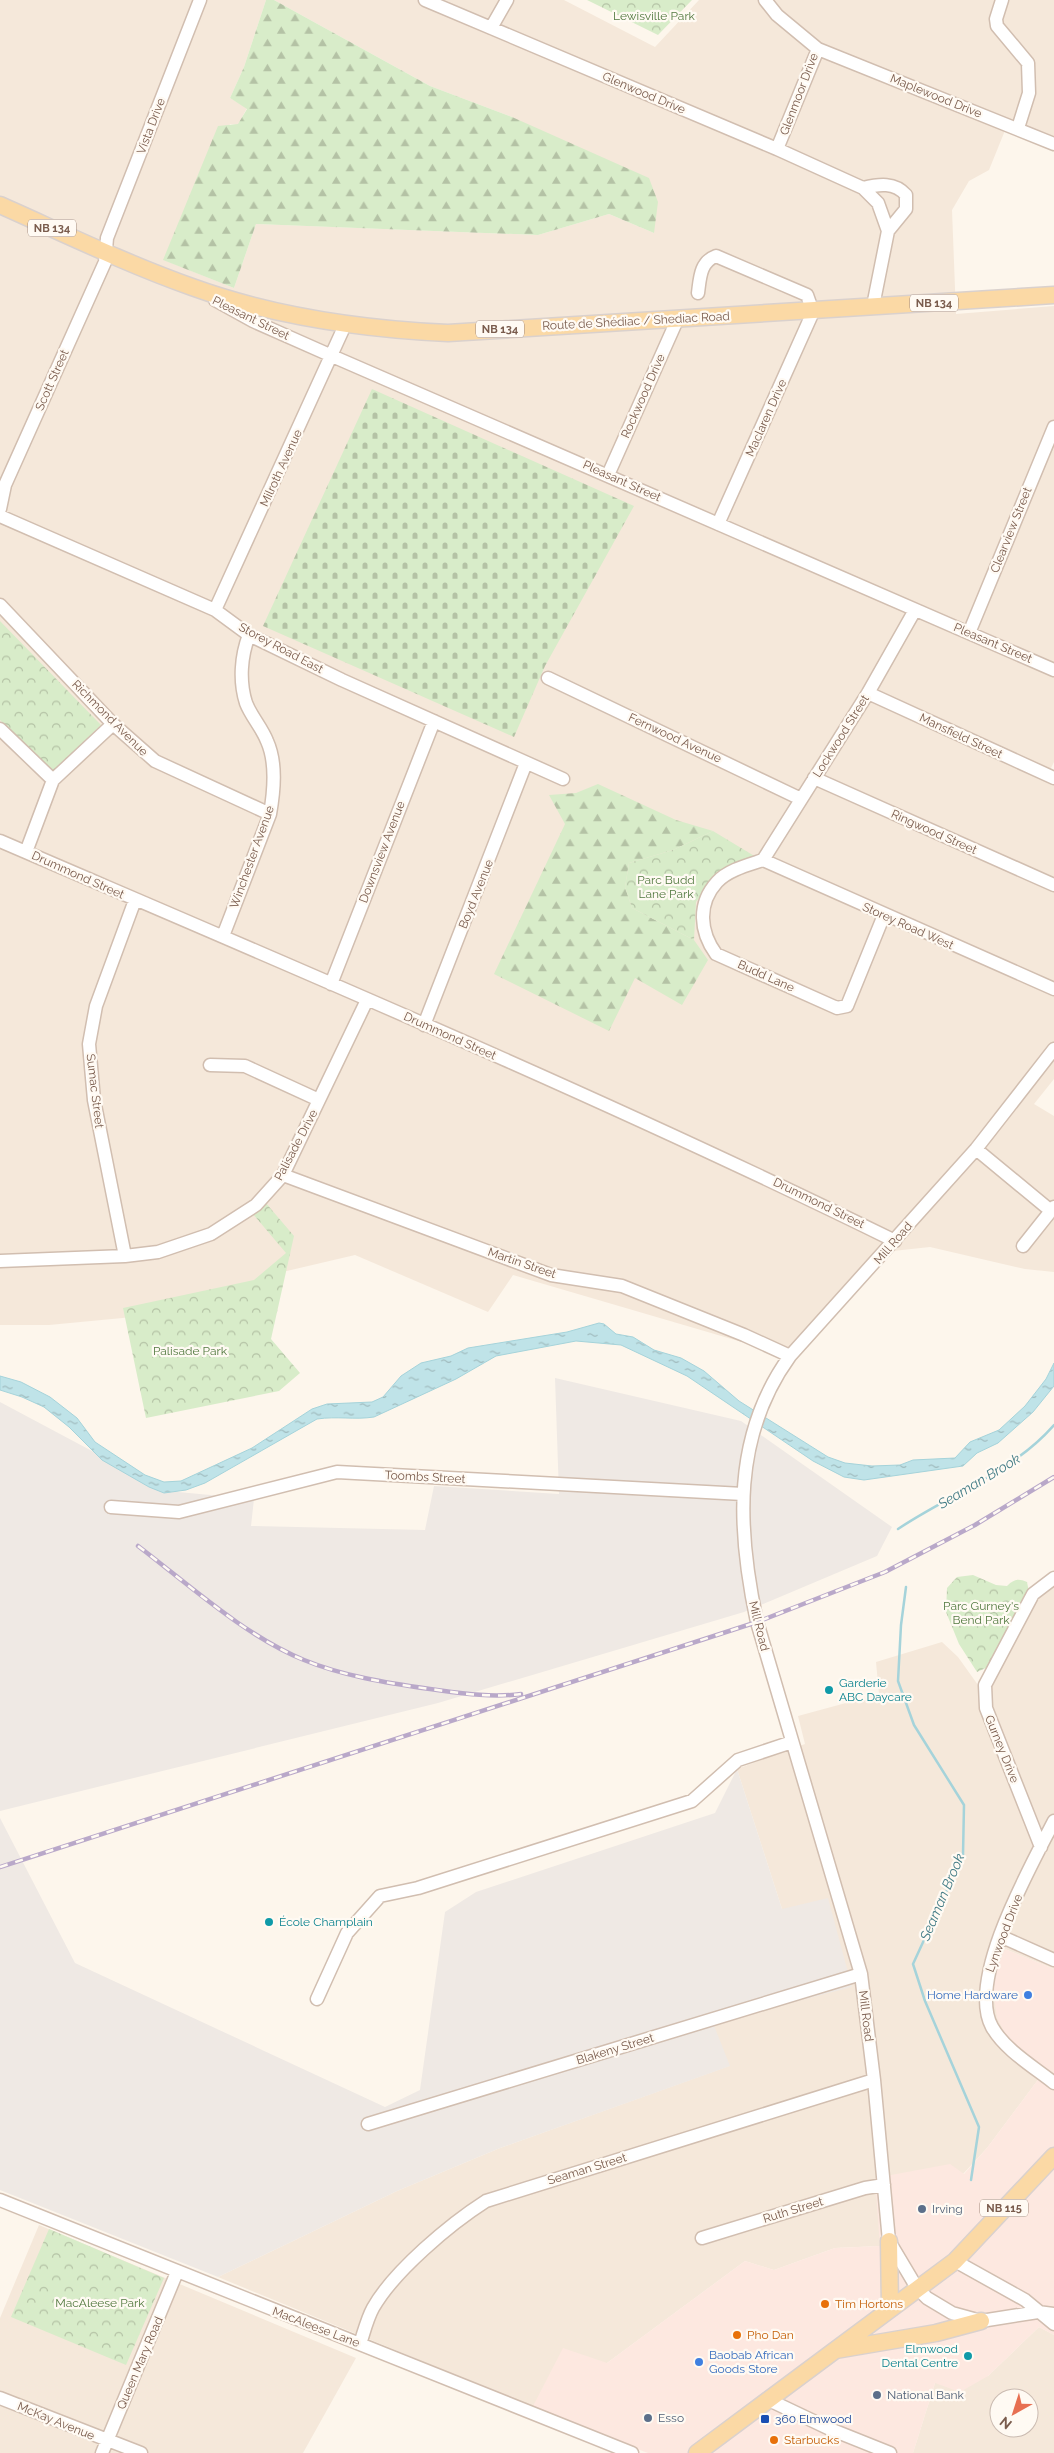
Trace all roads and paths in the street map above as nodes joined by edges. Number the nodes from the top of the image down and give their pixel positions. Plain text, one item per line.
1 (200, 0) edge
2 (425, 0) edge
3 (507, 0) edge
4 (765, 0) edge
5 (1002, 0) edge
6 (491, 28) junction
7 (818, 49) junction
8 (1018, 128) junction
9 (1054, 144) edge
10 (777, 149) junction
11 (863, 188) junction
12 (1, 207) edge
13 (888, 232) junction
14 (105, 251) junction
15 (192, 287) junction
16 (698, 293) dead end
17 (1054, 295) edge
18 (873, 306) junction
19 (813, 312) junction
20 (678, 318) junction
21 (345, 325) junction
22 (332, 356) junction
23 (1054, 427) edge
24 (608, 475) junction
25 (0, 509) edge
26 (0, 516) edge
27 (718, 524) junction
28 (0, 605) edge
29 (215, 610) junction
30 (915, 610) junction
31 (969, 633) junction
32 (250, 635) junction
33 (1054, 670) edge
34 (548, 678) dead end
35 (868, 693) junction
36 (434, 721) junction
37 (113, 724) junction
38 (0, 729) edge
39 (526, 763) junction
40 (814, 778) junction
41 (1054, 778) edge
42 (563, 779) dead end
43 (53, 780) junction
44 (802, 799) junction
45 (270, 814) junction
46 (0, 842) edge
47 (26, 852) junction
48 (763, 860) junction
49 (1054, 886) edge
50 (135, 900) junction
51 (884, 915) junction
52 (223, 936) junction
53 (331, 984) junction
54 (1054, 989) edge
55 (367, 1000) junction
56 (424, 1025) junction
57 (1054, 1049) edge
58 (210, 1065) dead end
59 (319, 1100) junction
60 (976, 1149) junction
61 (283, 1175) junction
62 (1052, 1209) edge
63 (895, 1241) junction
64 (1023, 1246) dead end
65 (125, 1256) junction
66 (0, 1261) edge
67 (790, 1356) junction
68 (743, 1494) junction
69 (111, 1507) dead end
70 (1054, 1578) edge
71 (792, 1742) junction
72 (1054, 1822) edge
73 (1041, 1847) junction
74 (1000, 1936) junction
75 (1054, 1960) edge
76 (861, 1974) junction
77 (317, 1999) dead end
78 (874, 2080) junction
79 (1054, 2083) edge
80 (368, 2124) dead end
81 (1054, 2156) edge
82 (884, 2184) junction
83 (0, 2200) edge
84 (702, 2238) dead end
85 (889, 2241) junction
86 (955, 2261) junction
87 (177, 2272) junction
88 (917, 2288) junction
89 (890, 2308) junction
90 (1038, 2312) junction
91 (1054, 2314) edge
92 (981, 2321) junction
93 (1054, 2324) edge
94 (360, 2344) junction
95 (834, 2351) junction
96 (0, 2398) edge
97 (769, 2400) junction
98 (108, 2441) junction
99 (102, 2453) edge
100 (140, 2453) edge
101 (632, 2453) edge
102 (697, 2453) edge
103 (890, 2453) edge

1 - 14 street, Vista Drive
2 - 6 street, Glenwood Drive
3 - 6 street
4 - 7 street, Glenmoor Drive
5 - 8 street
6 - 10 street, Glenwood Drive
7 - 8 street, Maplewood Drive
7 - 10 street, Glenmoor Drive
8 - 9 street, Maplewood Drive
10 - 11 street, Glenwood Drive
11 - 13 street, Glenwood Drive
11 - 13 street
12 - 14 main road, Route de Shédiac / Shediac Road / NB 134
13 - 18 street
14 - 15 main road, Route de Shédiac / Shediac Road / NB 134
14 - 25 street, Scott Street
15 - 21 main road, Route de Shédiac / Shediac Road / NB 134
15 - 22 street, Pleasant Street
16 - 19 street
17 - 18 main road, Route de Shédiac / Shediac Road / NB 134
18 - 19 main road, Route de Shédiac / Shediac Road / NB 134
19 - 20 main road, Route de Shédiac / Shediac Road / NB 134
19 - 27 street, Maclaren Drive
20 - 21 main road, Route de Shédiac / Shediac Road / NB 134
20 - 24 street, Rockwood Drive
21 - 22 street, Milroth Avenue
22 - 24 street, Pleasant Street
22 - 29 street, Milroth Avenue
23 - 31 street, Clearview Street
24 - 27 street, Pleasant Street
26 - 29 street, Storey Road East
27 - 30 street, Pleasant Street
28 - 37 street, Richmond Avenue
29 - 32 street, Storey Road East
30 - 31 street, Pleasant Street
30 - 35 street, Lockwood Street
31 - 33 street, Pleasant Street
32 - 36 street, Storey Road East
32 - 45 street, Winchester Avenue
34 - 44 street, Fernwood Avenue
35 - 40 street, Lockwood Street
35 - 41 street, Mansfield Street
36 - 39 street, Storey Road East
36 - 53 street, Downsview Avenue
37 - 43 street
37 - 45 street, Richmond Avenue
38 - 43 street
39 - 42 street, Storey Road East
39 - 56 street, Boyd Avenue
40 - 44 street, Lockwood Street
40 - 49 street, Ringwood Street
43 - 47 street
44 - 48 street, Lockwood Street
45 - 52 street, Winchester Avenue
46 - 47 street, Drummond Street
47 - 50 street, Drummond Street
48 - 51 street, Storey Road West
48 - 51 street, Budd Lane
50 - 52 street, Drummond Street
50 - 65 street, Sumac Street
51 - 54 street, Storey Road West
52 - 53 street, Drummond Street
53 - 55 street, Drummond Street
55 - 56 street, Drummond Street
55 - 59 street, Palisade Drive
56 - 63 street, Drummond Street
57 - 60 street, Mill Road
58 - 59 street
59 - 61 street, Palisade Drive
60 - 62 street
60 - 63 street, Mill Road
61 - 65 street, Palisade Drive
61 - 67 street, Martin Street
62 - 64 street
63 - 67 street, Mill Road
65 - 66 street, Palisade Drive
67 - 68 street, Mill Road
68 - 69 street, Toombs Street
68 - 71 street, Mill Road
70 - 73 street, Gurney Drive
71 - 76 street, Mill Road
71 - 77 street
72 - 73 street, Lynwood Drive
73 - 74 street, Lynwood Drive
74 - 75 street
74 - 79 street, Lynwood Drive
76 - 78 street, Mill Road
76 - 80 street, Blakeny Street
78 - 82 street, Mill Road
78 - 94 street, Seaman Street
81 - 86 main road, NB 115
82 - 84 street, Ruth Street
82 - 85 street, Mill Road
83 - 87 street, MacAleese Lane
85 - 88 street, Mill Road
85 - 89 main road
86 - 88 main road, NB 115
86 - 90 street
87 - 94 street, MacAleese Lane
87 - 98 street, Queen Mary Road
88 - 89 main road, NB 115
88 - 92 street
89 - 95 main road, NB 115
90 - 91 street
90 - 92 street
90 - 93 street
92 - 95 main road
94 - 101 street, MacAleese Lane
95 - 97 main road, NB 115
96 - 98 street, McKay Avenue
97 - 102 main road, NB 115
97 - 103 street
98 - 99 street, Queen Mary Road
98 - 100 street, McKay Avenue

